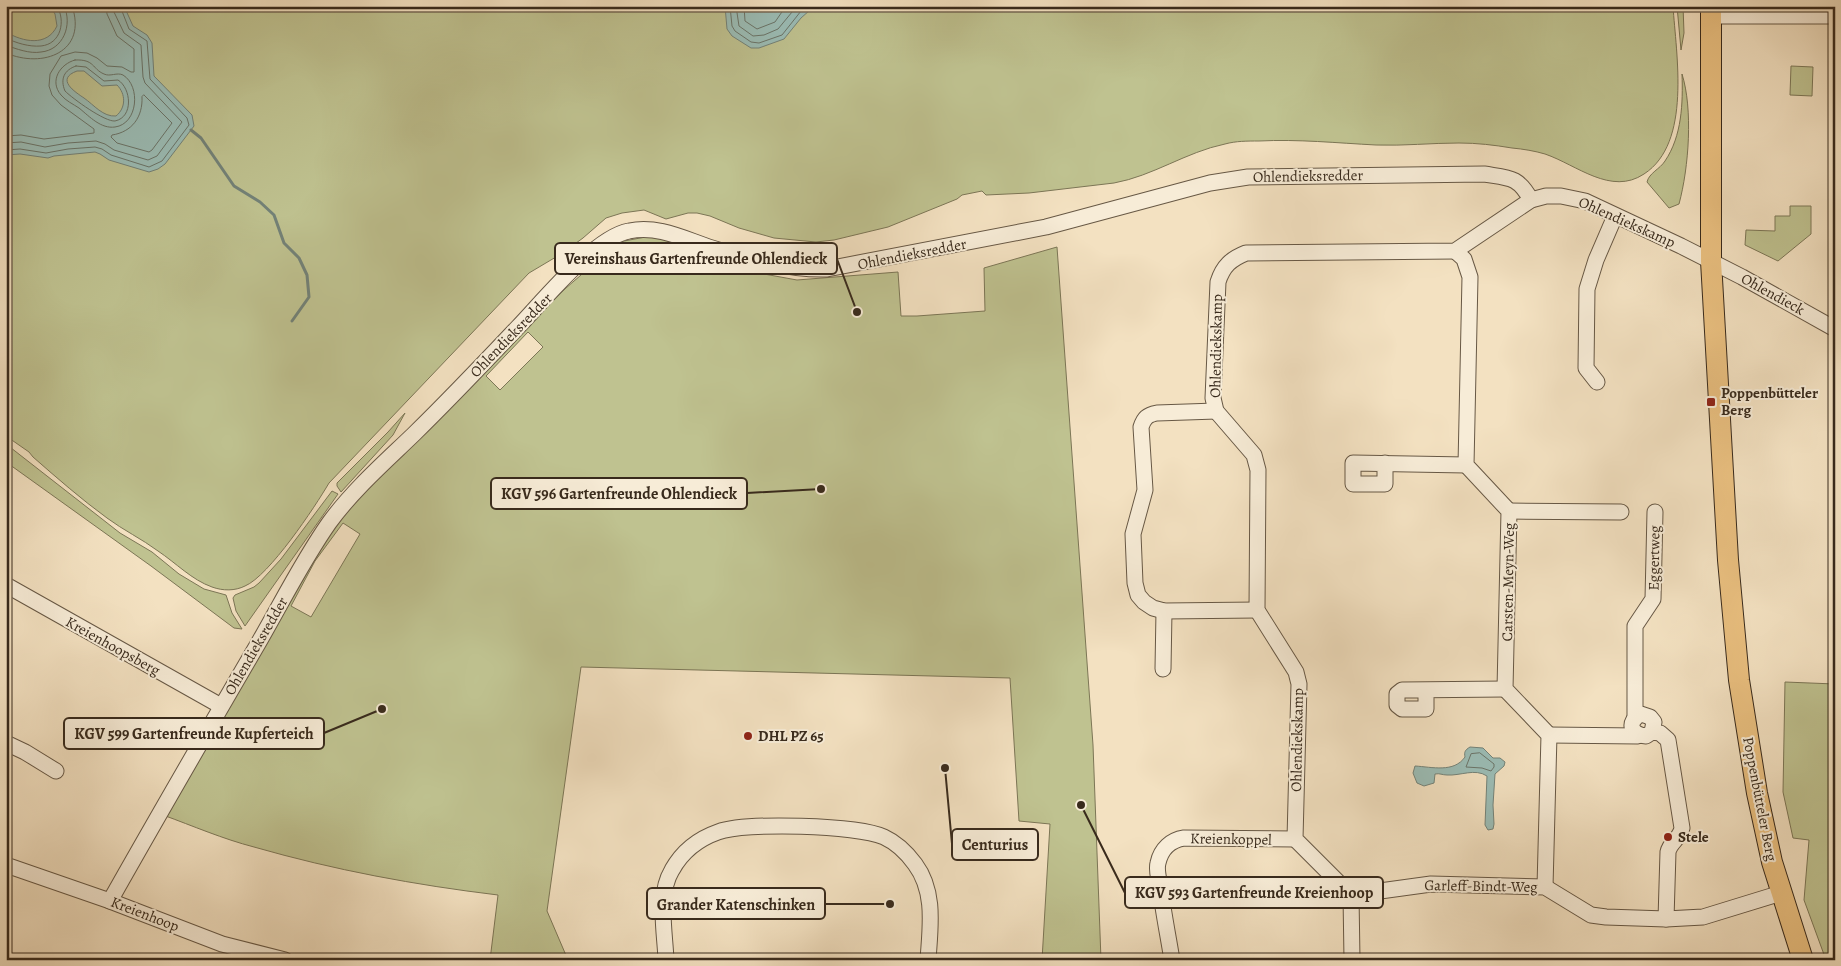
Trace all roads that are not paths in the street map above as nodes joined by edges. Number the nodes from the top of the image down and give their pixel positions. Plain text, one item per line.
1 (1711, 11) edge
2 (1835, 16) edge
3 (1531, 200) junction
4 (1615, 216) junction
5 (1455, 251) junction
6 (1712, 261) junction
7 (1835, 328) edge
8 (1596, 382) dead end
9 (1216, 411) junction
10 (1385, 463) dead end
11 (1466, 465) junction
12 (1509, 511) junction
13 (1621, 512) dead end
14 (1655, 512) dead end
15 (6, 585) edge
16 (1257, 610) junction
17 (1164, 611) junction
18 (1163, 670) dead end
19 (1505, 689) junction
20 (1426, 690) dead end
21 (221, 706) junction
22 (1645, 734) junction
23 (1549, 736) junction
24 (6, 743) edge
25 (56, 770) dead end
26 (1295, 839) junction
27 (6, 865) edge
28 (1545, 887) junction
29 (1781, 893) junction
30 (1351, 895) junction
31 (110, 901) junction
32 (1666, 919) junction
33 (285, 960) edge
34 (666, 960) edge
35 (928, 960) edge
36 (1172, 960) edge
37 (1352, 960) edge
38 (1803, 960) edge

1 - 2 street
1 - 6 main road, Poppenbütteler Berg
3 - 4 street, Ohlendiekskamp
3 - 5 street, Ohlendiekskamp
3 - 21 street, Ohlendieksredder
4 - 6 street, Ohlendiekskamp
4 - 8 street
5 - 9 street, Ohlendiekskamp
5 - 11 street
6 - 7 street, Ohlendieck
6 - 29 main road, Poppenbütteler Berg
9 - 16 street, Ohlendiekskamp
9 - 17 street
10 - 11 street
11 - 12 street, Carsten-Meyn-Weg
12 - 13 street
12 - 19 street, Carsten-Meyn-Weg
14 - 22 street, Eggertweg
15 - 21 street, Kreienhoopsberg
16 - 17 street
16 - 26 street, Ohlendiekskamp
17 - 18 street
19 - 20 street
19 - 23 street
21 - 31 street, Ohlendieksredder
22 - 23 street
22 - 32 street
23 - 28 street
24 - 25 street
26 - 30 street
26 - 36 street, Kreienkoppel
27 - 31 street, Kreienhoop
28 - 30 street, Garleff-Bindt-Weg
28 - 32 street, Garleff-Bindt-Weg
29 - 32 street, Garleff-Bindt-Weg
29 - 38 main road, Poppenbütteler Berg
30 - 37 street
31 - 33 street, Kreienhoop
34 - 35 street

